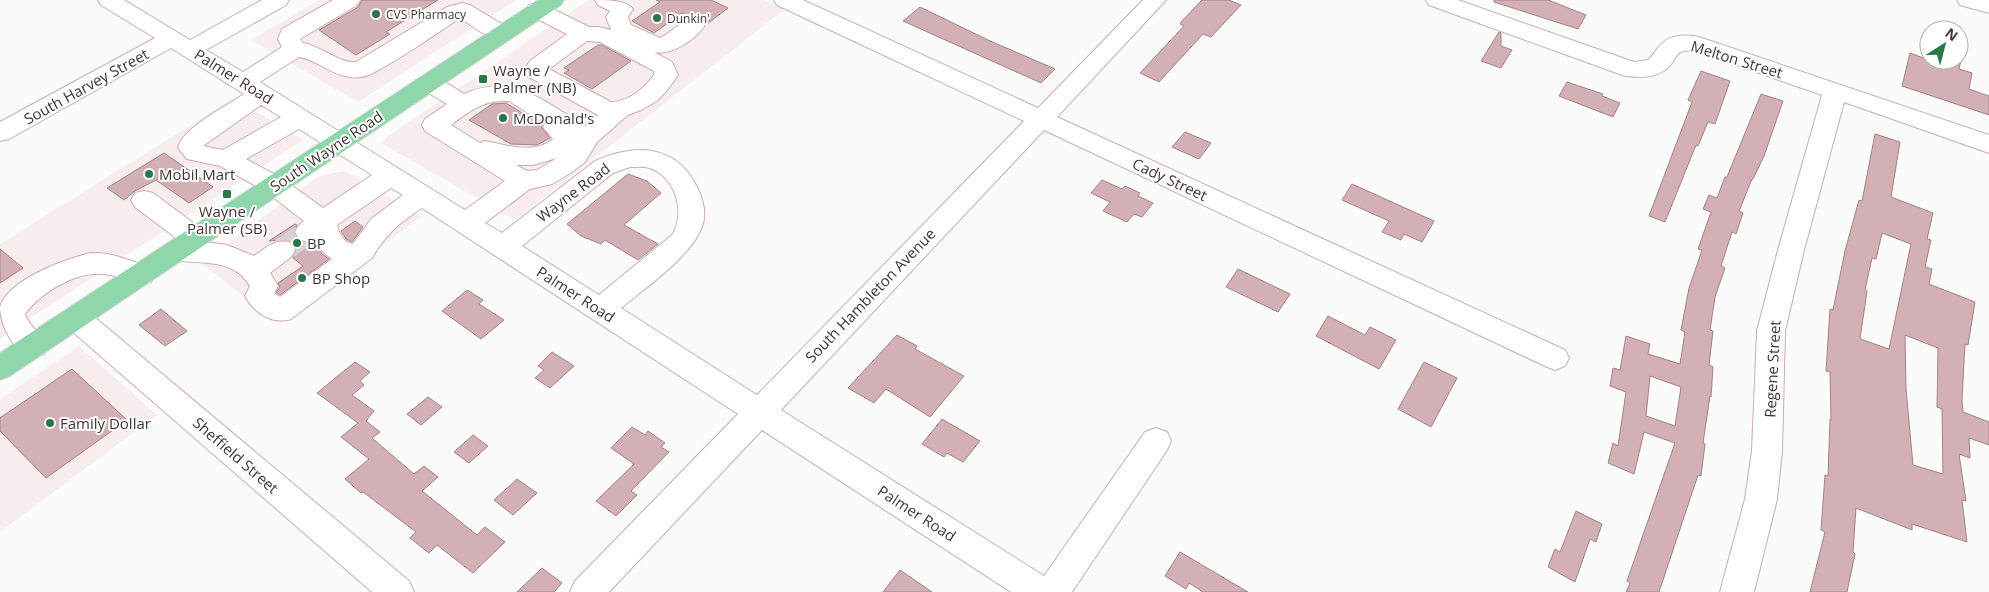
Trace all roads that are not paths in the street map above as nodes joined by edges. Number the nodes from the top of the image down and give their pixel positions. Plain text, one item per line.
1 (109, 0) edge
2 (278, 0) edge
3 (349, 0) edge
4 (606, 0) edge
5 (784, 0) edge
6 (1155, 0) edge
7 (1437, 0) edge
8 (1968, 0) edge
9 (459, 5) edge
10 (545, 5) edge
11 (1989, 6) edge
12 (694, 25) dead end
13 (582, 33) junction
14 (502, 34) junction
15 (181, 44) junction
16 (295, 50) junction
17 (428, 83) junction
18 (253, 88) junction
19 (1835, 91) junction
20 (464, 104) junction
21 (619, 111) junction
22 (300, 118) junction
23 (1039, 118) junction
24 (0, 133) edge
25 (577, 138) junction
26 (339, 142) junction
27 (1989, 144) edge
28 (473, 150) junction
29 (226, 160) junction
30 (391, 175) junction
31 (523, 181) junction
32 (274, 185) junction
33 (422, 195) junction
34 (144, 200) dead end
35 (466, 223) junction
36 (315, 227) junction
37 (186, 245) junction
38 (503, 247) junction
39 (282, 250) tunnel mouth
40 (352, 259) junction
41 (255, 270) junction
42 (140, 275) junction
43 (601, 309) junction
44 (76, 318) junction
45 (34, 346) junction
46 (1555, 358) dead end
47 (0, 368) edge
48 (760, 411) junction
49 (1156, 441) dead end
50 (397, 592) edge
51 (587, 592) edge
52 (1040, 592) edge
53 (1053, 592) edge
54 (1738, 592) edge

1 - 15 street, Palmer Road
2 - 15 street, South Harvey Street
3 - 16 street
4 - 12 street
5 - 23 street, Cady Street
6 - 23 street, South Hambleton Avenue
7 - 19 street, Melton Street
8 - 11 street
9 - 14 street
9 - 16 street
10 - 13 street
10 - 14 main road, South Wayne Road
13 - 21 street
13 - 21 street
14 - 17 main road, South Wayne Road
15 - 18 street, Palmer Road
15 - 24 street, South Harvey Street
16 - 18 street
17 - 20 street
17 - 26 main road, South Wayne Road
18 - 22 street, Palmer Road
18 - 29 street
19 - 27 street, Melton Street
19 - 54 street, Regene Street
20 - 25 street
20 - 28 street
21 - 25 street
22 - 26 street, Palmer Road
22 - 29 street
23 - 46 street, Cady Street
23 - 48 street, South Hambleton Avenue
25 - 28 street
25 - 31 street
26 - 30 street, Palmer Road
26 - 32 main road, South Wayne Road
28 - 31 street
29 - 32 street
30 - 33 street, Palmer Road
30 - 36 street
31 - 35 street
32 - 36 street
32 - 37 main road, South Wayne Road
33 - 35 street, Palmer Road
33 - 40 street
34 - 37 street
35 - 38 street, Palmer Road
36 - 40 street
37 - 41 street
37 - 42 main road, South Wayne Road
38 - 43 street, Palmer Road
38 - 43 street, Wayne Road
39 - 41 street
40 - 41 street
42 - 44 main road, South Wayne Road
42 - 45 street
43 - 48 street, Palmer Road
44 - 45 main road, South Wayne Road
44 - 50 street, Sheffield Street
45 - 47 main road, South Wayne Road
48 - 51 street, South Hambleton Avenue
48 - 52 street, Palmer Road
49 - 53 street

